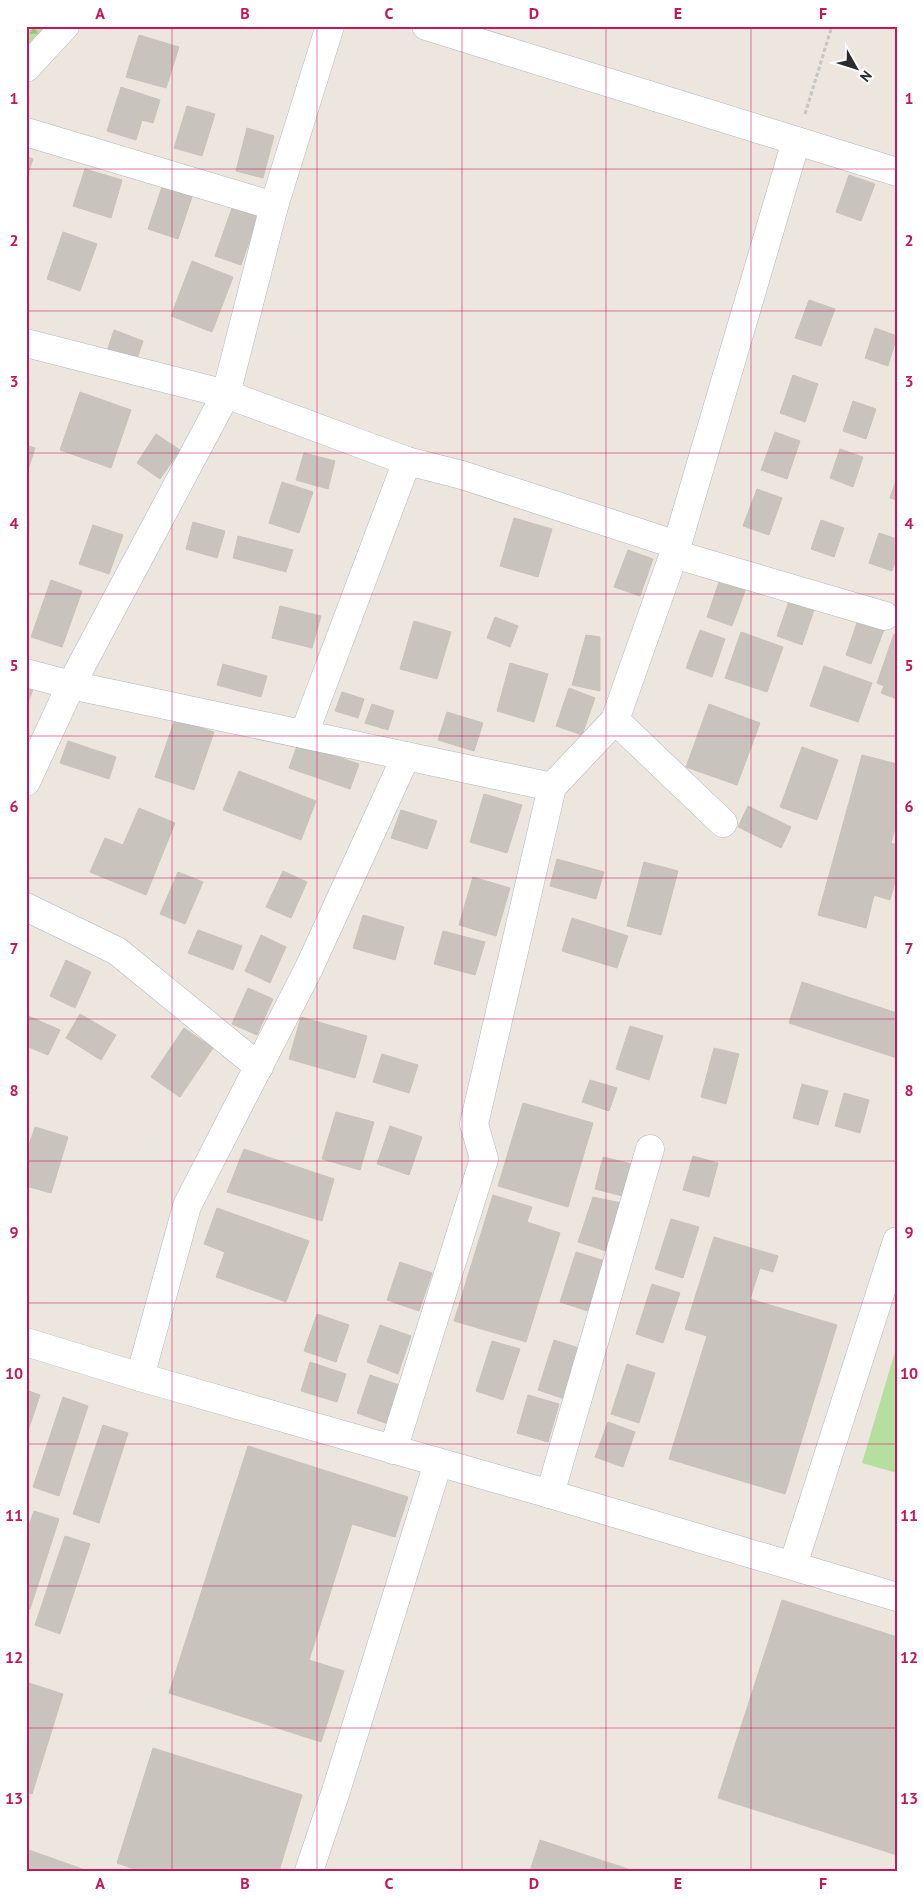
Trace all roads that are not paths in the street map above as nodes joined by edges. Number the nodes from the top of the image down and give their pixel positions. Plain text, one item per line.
1 (65, 26) edge
2 (330, 26) edge
3 (426, 26) edge
4 (26, 68) edge
5 (26, 132) edge
6 (796, 141) junction
7 (897, 172) edge
8 (274, 206) junction
9 (26, 343) edge
10 (226, 394) junction
11 (407, 461) junction
12 (675, 550) junction
13 (885, 616) dead end
14 (26, 673) edge
15 (71, 685) junction
16 (615, 720) junction
17 (304, 734) junction
18 (406, 756) junction
19 (26, 782) edge
20 (552, 786) junction
21 (723, 823) dead end
22 (26, 906) edge
23 (259, 1067) junction
24 (650, 1149) dead end
25 (897, 1241) edge
26 (26, 1342) edge
27 (140, 1378) junction
28 (393, 1450) junction
29 (438, 1463) junction
30 (550, 1494) junction
31 (793, 1565) junction
32 (897, 1597) edge
33 (309, 1871) edge

1 - 4 street
2 - 8 street
3 - 6 street
5 - 8 street
6 - 7 street
6 - 12 street
8 - 10 street
9 - 10 street
10 - 11 street
10 - 15 street
11 - 12 street
11 - 17 street
12 - 13 street
12 - 16 street
14 - 15 street
15 - 17 street
15 - 19 street
16 - 20 street
16 - 21 street
17 - 18 street
18 - 20 street
18 - 23 street
20 - 28 street
22 - 23 street
23 - 27 street
24 - 30 street
25 - 31 street
26 - 27 street
27 - 28 street
28 - 29 street
29 - 30 street
29 - 33 street
30 - 31 street
31 - 32 street

